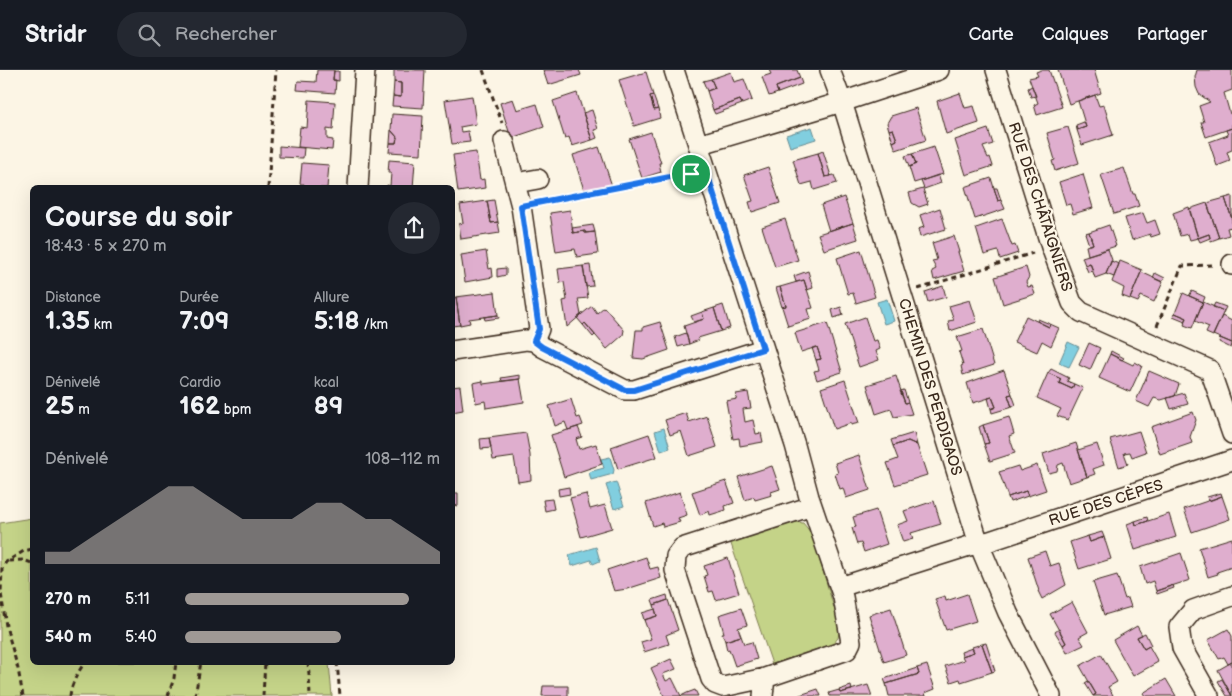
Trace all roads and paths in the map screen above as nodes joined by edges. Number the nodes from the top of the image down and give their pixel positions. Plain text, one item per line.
1 (276, 70) edge
2 (365, 70) edge
3 (483, 70) edge
4 (674, 70) edge
5 (830, 70) edge
6 (939, 70) edge
7 (996, 70) edge
8 (842, 102) junction
9 (504, 141) joint
10 (698, 145) junction
11 (706, 170) junction
12 (538, 179) dead end
13 (516, 183) junction
14 (268, 185) edge
15 (358, 185) edge
16 (521, 206) junction
17 (1051, 247) junction
18 (1232, 264) edge
19 (902, 294) junction
20 (534, 341) junction
21 (1150, 343) junction
22 (763, 349) junction
23 (455, 351) edge
24 (1232, 434) edge
25 (1232, 460) edge
26 (812, 506) junction
27 (979, 544) junction
28 (30, 550) edge
29 (6, 562) junction
30 (30, 562) edge
31 (840, 587) junction
32 (1232, 596) edge
33 (83, 665) edge
34 (176, 665) edge
35 (200, 665) edge
36 (265, 665) edge
37 (308, 665) edge
38 (337, 665) edge
39 (764, 687) edge
40 (23, 696) edge
41 (70, 696) edge
42 (168, 696) edge
43 (194, 696) edge
44 (263, 696) edge
45 (310, 696) edge
46 (340, 696) edge
47 (1051, 696) edge
48 (1209, 696) edge

1 - 14 path
2 - 15 street
3 - 9 path
4 - 10 street
5 - 8 street, CHEMIN DES PERDIGAOS
6 - 8 street
7 - 17 street, RUE DES CHÂTAIGNIERS
8 - 10 street
8 - 19 street, CHEMIN DES PERDIGAOS
9 - 13 street
10 - 11 street
11 - 16 path
11 - 22 street
12 - 13 street
13 - 16 street
16 - 20 street
17 - 19 path
17 - 21 street, RUE DES CHÂTAIGNIERS
18 - 21 path
19 - 27 street, CHEMIN DES PERDIGAOS
20 - 22 street
20 - 23 street
21 - 24 street, RUE DES CHÂTAIGNIERS
22 - 26 street
25 - 27 street, RUE DES CÈPES
26 - 31 street
26 - 39 street
27 - 31 street, RUE DES CÈPES
27 - 47 street, CHEMIN DES PERDIGAOS
28 - 29 path
29 - 30 path
29 - 40 path
31 - 39 street
32 - 48 street
33 - 41 path
34 - 42 path
35 - 43 path
36 - 44 path
37 - 45 path
38 - 46 path

